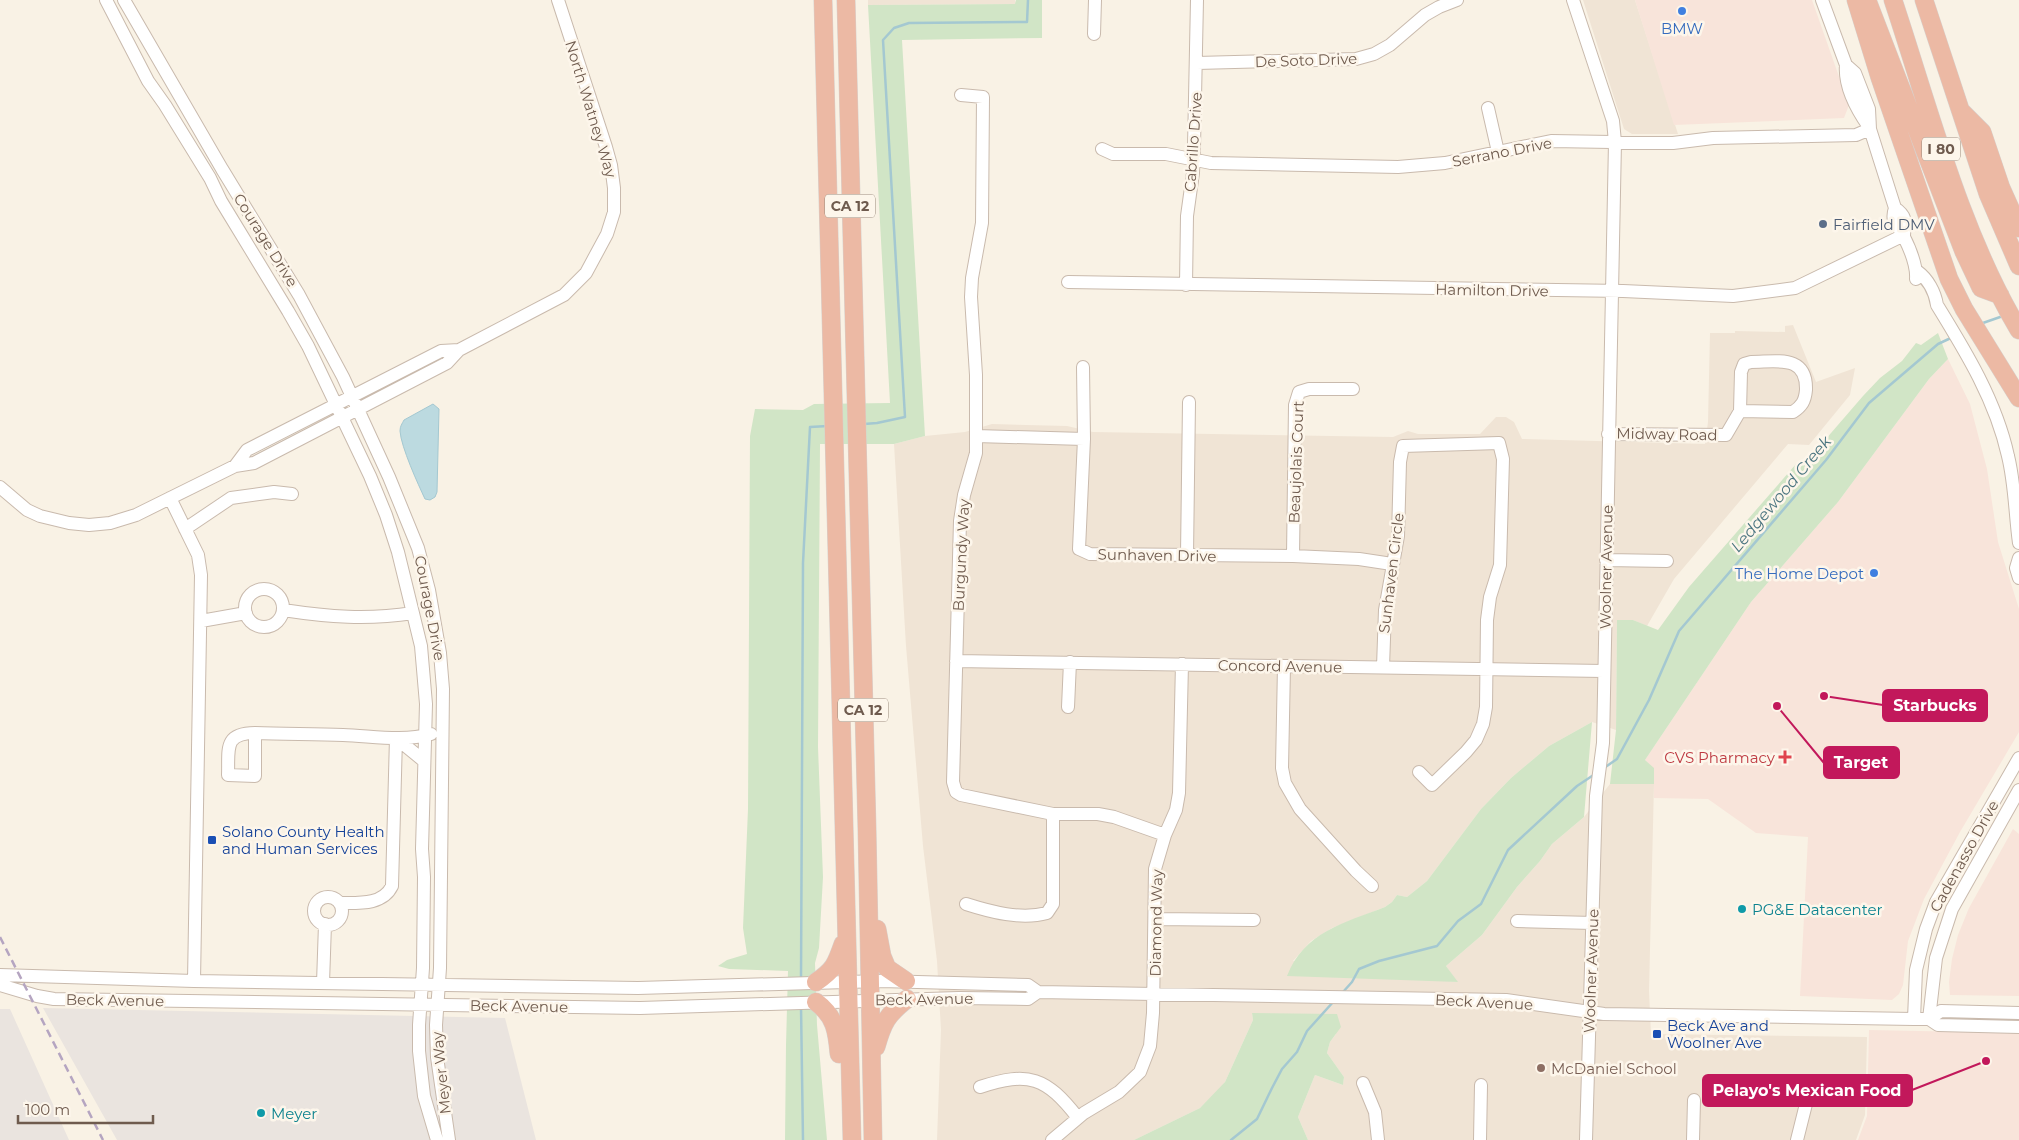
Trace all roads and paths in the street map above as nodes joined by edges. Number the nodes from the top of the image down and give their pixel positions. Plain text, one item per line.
1 (106, 0) edge
2 (124, 0) edge
3 (558, 0) edge
4 (823, 0) edge
5 (846, 0) edge
6 (1094, 0) edge
7 (1198, 0) edge
8 (1457, 0) edge
9 (1573, 0) edge
10 (1822, 0) edge
11 (1856, 0) edge
12 (1868, 0) edge
13 (1894, 0) edge
14 (1924, 0) edge
15 (1094, 34) dead end
16 (1197, 63) junction
17 (961, 95) dead end
18 (1488, 108) dead end
19 (1959, 108) junction
20 (1870, 129) junction
21 (1615, 142) junction
22 (1102, 149) dead end
23 (1498, 152) junction
24 (1194, 160) junction
25 (222, 169) junction
26 (210, 178) junction
27 (2019, 228) edge
28 (1904, 235) junction
29 (2019, 266) edge
30 (1068, 282) dead end
31 (1186, 285) junction
32 (1611, 291) junction
33 (2000, 295) junction
34 (2017, 327) edge
35 (459, 350) junction
36 (1084, 367) dead end
37 (1353, 389) dead end
38 (351, 396) junction
39 (2019, 398) edge
40 (1189, 402) dead end
41 (336, 404) junction
42 (357, 410) junction
43 (1740, 411) junction
44 (342, 418) junction
45 (1608, 434) junction
46 (976, 436) junction
47 (1084, 439) junction
48 (235, 466) junction
49 (0, 487) edge
50 (292, 494) dead end
51 (170, 498) junction
52 (185, 529) junction
53 (2019, 543) edge
54 (1187, 555) junction
55 (1293, 556) junction
56 (2019, 558) edge
57 (1606, 560) junction
58 (1667, 561) dead end
59 (1392, 564) junction
60 (2019, 578) edge
61 (284, 610) junction
62 (246, 613) junction
63 (413, 613) junction
64 (201, 621) junction
65 (956, 661) junction
66 (1070, 662) junction
67 (1182, 664) junction
68 (1284, 666) junction
69 (1383, 667) junction
70 (1487, 670) junction
71 (1604, 671) junction
72 (1068, 707) dead end
73 (443, 732) junction
74 (255, 733) dead end
75 (426, 736) junction
76 (396, 738) junction
77 (2019, 758) edge
78 (424, 761) junction
79 (1419, 772) dead end
80 (2019, 790) edge
81 (1053, 814) junction
82 (867, 829) junction
83 (1164, 836) junction
84 (1372, 886) dead end
85 (340, 904) junction
86 (966, 904) dead end
87 (1155, 919) junction
88 (1254, 920) dead end
89 (1517, 921) dead end
90 (325, 924) junction
91 (1593, 924) junction
92 (846, 934) junction
93 (0, 976) edge
94 (194, 981) junction
95 (869, 981) junction
96 (906, 981) junction
97 (816, 982) junction
98 (847, 982) junction
99 (323, 983) junction
100 (0, 985) edge
101 (421, 985) junction
102 (439, 985) junction
103 (1038, 992) junction
104 (1154, 995) junction
105 (907, 999) junction
106 (870, 1000) junction
107 (847, 1001) junction
108 (816, 1002) junction
109 (420, 1005) junction
110 (438, 1005) junction
111 (1590, 1012) junction
112 (2019, 1013) edge
113 (1914, 1019) junction
114 (1929, 1019) junction
115 (2019, 1027) edge
116 (871, 1067) junction
117 (1363, 1084) dead end
118 (1481, 1085) dead end
119 (980, 1086) dead end
120 (1694, 1100) dead end
121 (1807, 1100) dead end
122 (1078, 1118) junction
123 (852, 1135) edge
124 (437, 1140) edge
125 (449, 1140) edge
126 (873, 1140) edge
127 (1052, 1140) edge
128 (1378, 1140) edge
129 (1480, 1140) edge
130 (1586, 1140) edge
131 (1693, 1140) edge
132 (1797, 1140) edge

1 - 26 street, Courage Drive
2 - 25 street, Courage Drive
3 - 35 street, North Watney Way
4 - 92 highway, CA 12
5 - 82 highway, CA 12
6 - 15 street
7 - 16 street, Cabrillo Drive
8 - 16 street, De Soto Drive
9 - 21 street, Woolner Avenue
10 - 20 street
11 - 39 highway
12 - 33 highway
13 - 33 highway, I 80
14 - 19 highway, I 80
16 - 24 street, Cabrillo Drive
17 - 46 street, Burgundy Way
18 - 23 street
19 - 27 highway
19 - 29 highway, I 80
20 - 21 street, Serrano Drive
20 - 28 street
21 - 23 street, Serrano Drive
21 - 32 street, Woolner Avenue
22 - 24 street, Serrano Drive
23 - 24 street, Serrano Drive
24 - 31 street, Cabrillo Drive
25 - 26 street
25 - 38 street, Courage Drive
26 - 41 street, Courage Drive
28 - 32 street, Hamilton Drive
28 - 53 street
30 - 31 street, Hamilton Drive
31 - 32 street, Hamilton Drive
32 - 45 street, Woolner Avenue
33 - 34 highway, I 80
35 - 38 street, North Watney Way
35 - 42 street, North Watney Way
36 - 47 street
37 - 55 street, Beaujolais Court
38 - 41 street, North Watney Way
38 - 42 street, Courage Drive
40 - 54 street
41 - 44 street, Courage Drive
41 - 48 street, North Watney Way
42 - 44 street, North Watney Way
42 - 73 street, Courage Drive
43 - 43 street
43 - 45 street, Midway Road
44 - 48 street, North Watney Way
44 - 63 street, Courage Drive
45 - 57 street, Woolner Avenue
46 - 47 street
46 - 65 street, Burgundy Way
47 - 54 street, Sunhaven Drive
48 - 51 street
49 - 51 street
50 - 52 street
51 - 52 street
52 - 64 street
54 - 55 street, Sunhaven Drive
55 - 59 street, Sunhaven Drive
56 - 60 street
57 - 58 street
57 - 71 street, Woolner Avenue
59 - 69 street, Sunhaven Circle
59 - 70 street, Sunhaven Circle
61 - 62 street
61 - 62 street
61 - 63 street
62 - 64 street
63 - 75 street, Courage Drive
64 - 94 street
65 - 66 street, Concord Avenue
65 - 81 street, Burgundy Way
66 - 67 street, Concord Avenue
66 - 72 street
67 - 68 street, Concord Avenue
67 - 83 street, Diamond Way
68 - 69 street, Concord Avenue
68 - 84 street
69 - 70 street, Concord Avenue
70 - 71 street, Concord Avenue
70 - 79 street
71 - 91 street, Woolner Avenue
73 - 75 street
73 - 102 street, Courage Drive
74 - 76 street
75 - 76 street
75 - 78 street, Courage Drive
76 - 78 street
76 - 85 street
77 - 113 street, Cadenasso Drive
78 - 101 street, Courage Drive
80 - 114 street, Cadenasso Drive
81 - 83 street, Burgundy Way
81 - 86 street
82 - 95 highway, CA 12
82 - 96 highway
83 - 87 street, Diamond Way
85 - 90 street
85 - 90 street
87 - 88 street
87 - 104 street, Diamond Way
89 - 91 street
90 - 99 street
91 - 111 street, Woolner Avenue
92 - 97 highway
92 - 98 highway, CA 12
93 - 94 street, Beck Avenue
94 - 99 street, Beck Avenue
95 - 96 street, Beck Avenue
95 - 98 street, Beck Avenue
95 - 106 highway, CA 12
96 - 103 street, Beck Avenue
97 - 98 street, Beck Avenue
97 - 102 street, Beck Avenue
98 - 107 highway, CA 12
99 - 101 street, Beck Avenue
100 - 109 street, Beck Avenue
101 - 102 street, Beck Avenue
101 - 109 street, Meyer Way
102 - 110 street, Courage Drive
103 - 104 street, Beck Avenue
103 - 105 street, Beck Avenue
104 - 111 street, Beck Avenue
104 - 122 street, Diamond Way
105 - 106 street, Beck Avenue
105 - 116 highway
106 - 107 street, Beck Avenue
106 - 116 highway, CA 12
107 - 108 street, Beck Avenue
107 - 123 highway, CA 12
108 - 110 street, Beck Avenue
108 - 123 highway
109 - 110 street, Beck Avenue
109 - 124 street, Meyer Way
110 - 125 street, Meyer Way
111 - 113 street, Beck Avenue
111 - 130 street, Woolner Avenue
112 - 114 street, Beck Avenue
113 - 114 street, Beck Avenue
114 - 115 street, Beck Avenue
116 - 126 highway, CA 12
117 - 128 street
118 - 129 street
119 - 122 street
120 - 131 street
121 - 132 street
122 - 127 street, Diamond Way

